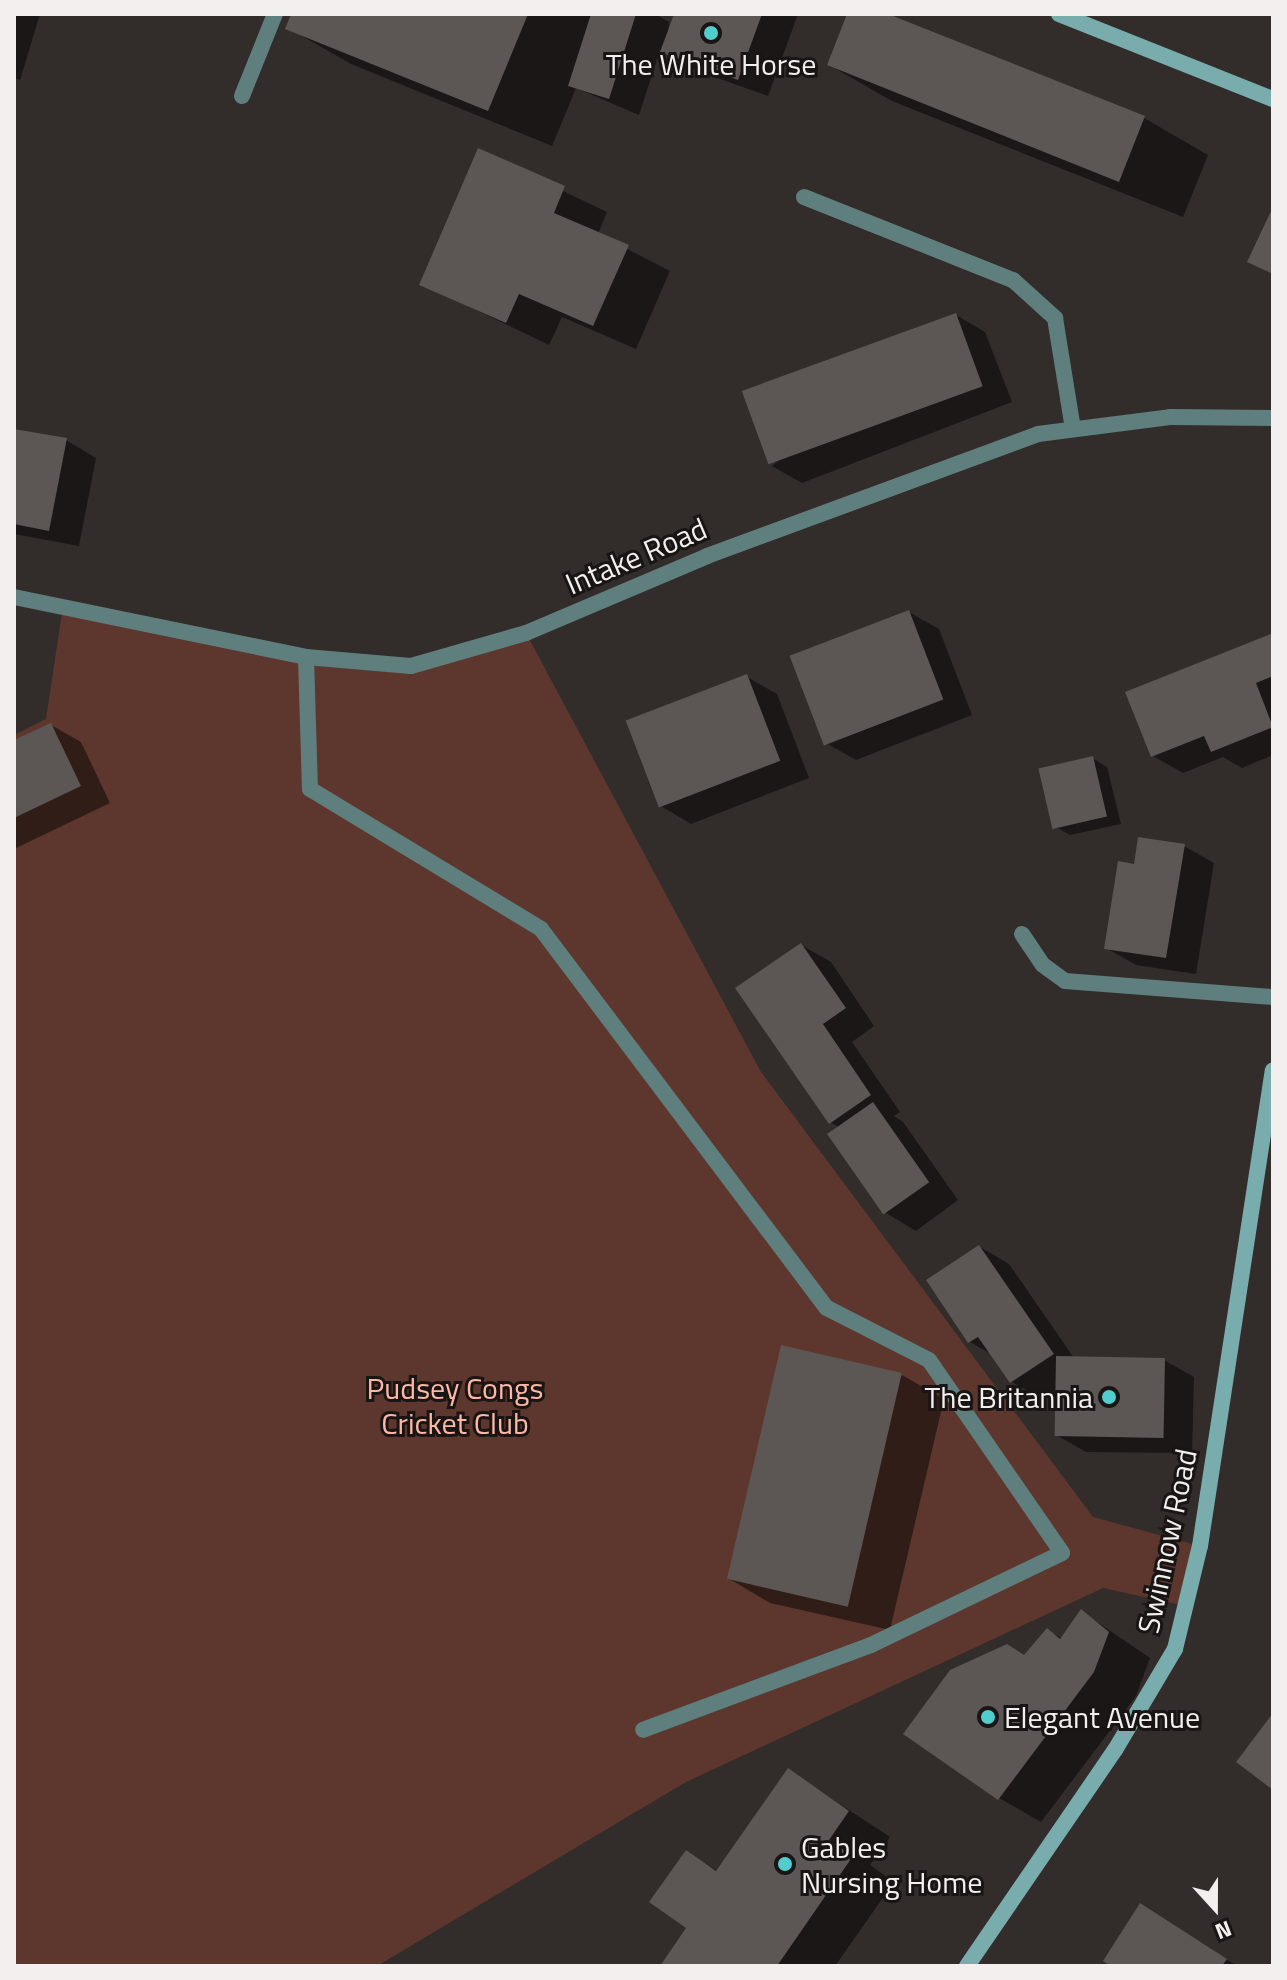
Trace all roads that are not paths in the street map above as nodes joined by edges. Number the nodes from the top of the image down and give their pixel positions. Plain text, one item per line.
1 (275, 14) edge
2 (1059, 14) edge
3 (242, 96) dead end
4 (1273, 99) edge
5 (804, 197) dead end
6 (1273, 418) edge
7 (1073, 429) junction
8 (14, 597) edge
9 (306, 657) junction
10 (1022, 934) dead end
11 (1273, 997) edge
12 (1273, 1071) edge
13 (643, 1730) dead end
14 (967, 1966) edge

1 - 3 street
2 - 4 street
5 - 7 street
6 - 7 street, Intake Road
7 - 9 street, Intake Road
8 - 9 street, Intake Road
9 - 13 street
10 - 11 street
12 - 14 street, Swinnow Road

